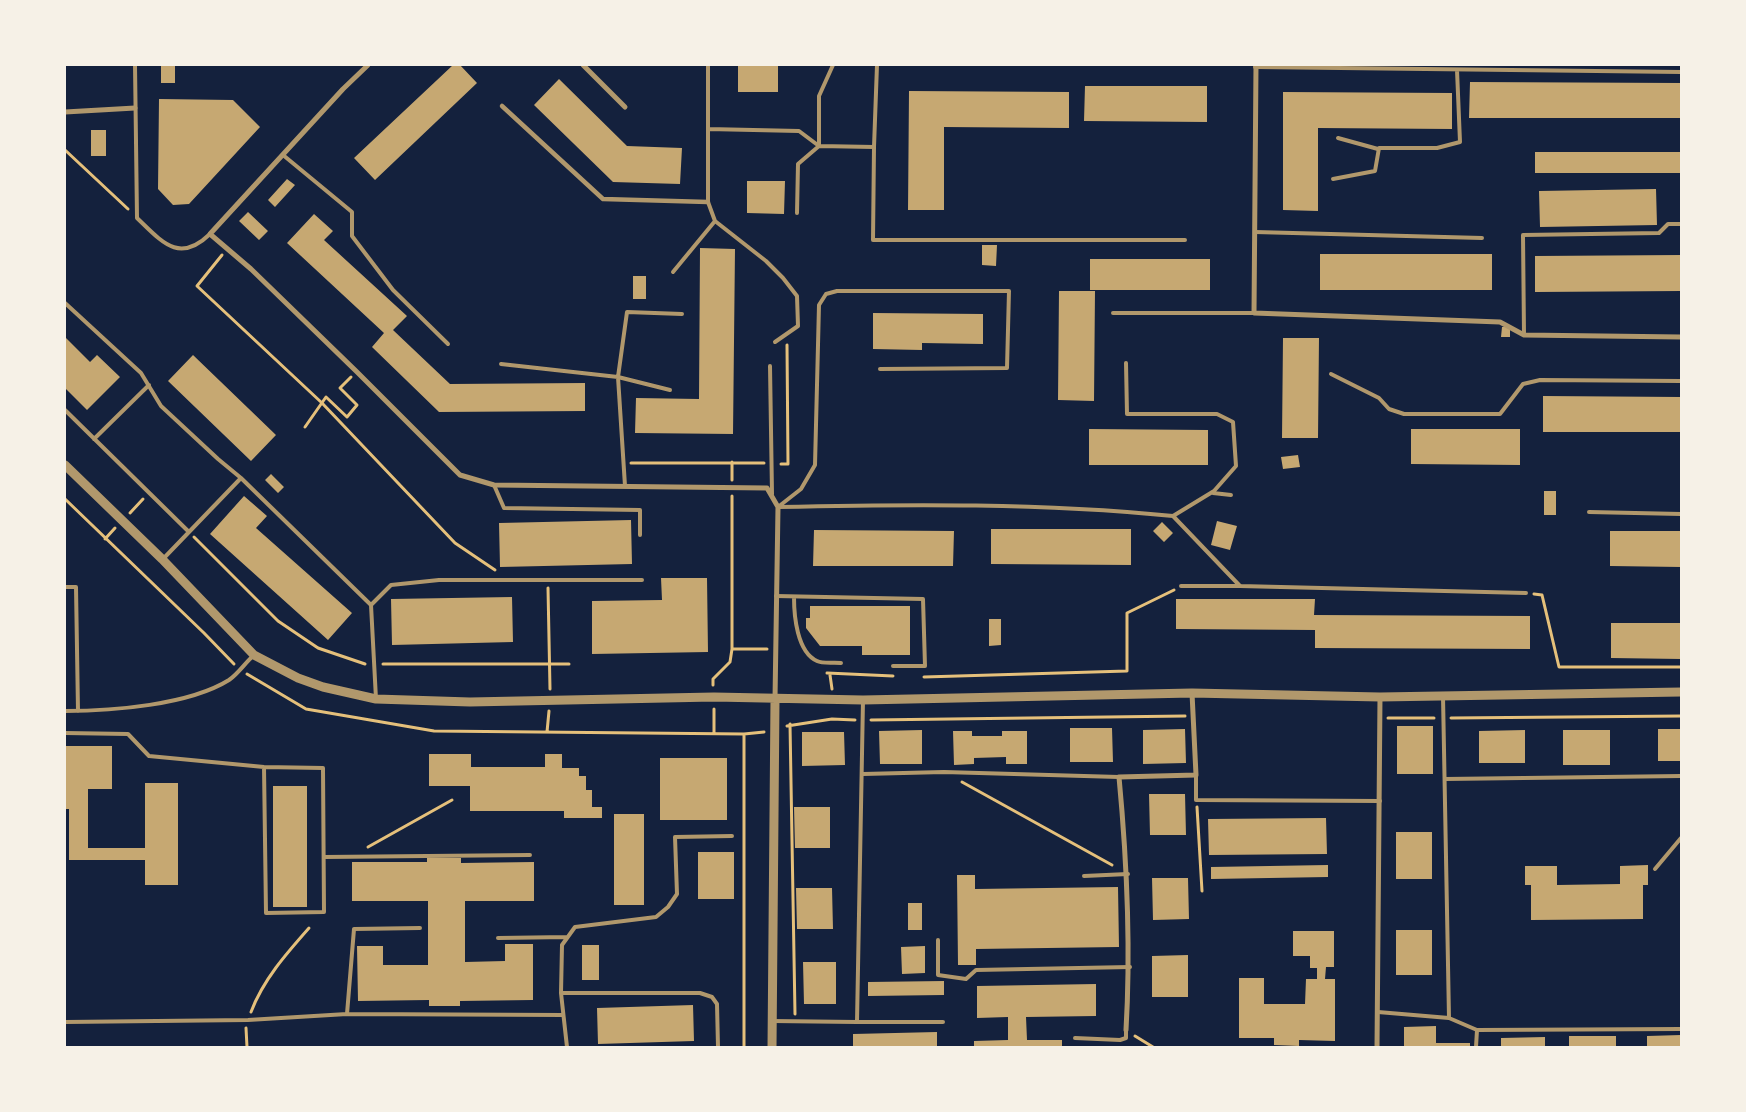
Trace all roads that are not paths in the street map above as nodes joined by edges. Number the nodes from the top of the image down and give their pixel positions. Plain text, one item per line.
1 (134, 65) edge
2 (368, 65) edge
3 (583, 65) edge
4 (708, 65) edge
5 (833, 65) edge
6 (878, 65) edge
7 (1256, 66) edge
8 (1457, 70) junction
9 (1681, 72) edge
10 (502, 106) dead end
11 (625, 106) dead end
12 (135, 108) junction
13 (65, 112) edge
14 (708, 129) junction
15 (1338, 138) dead end
16 (819, 146) junction
17 (874, 147) junction
18 (1378, 149) junction
19 (283, 155) junction
20 (1333, 179) dead end
21 (708, 202) junction
22 (797, 213) dead end
23 (714, 221) junction
24 (1681, 224) edge
25 (1255, 232) junction
26 (210, 234) junction
27 (1482, 238) dead end
28 (1185, 240) dead end
29 (673, 272) dead end
30 (65, 303) edge
31 (1113, 313) dead end
32 (1254, 313) junction
33 (682, 314) dead end
34 (1524, 336) junction
35 (1681, 337) edge
36 (775, 342) dead end
37 (448, 344) dead end
38 (1126, 362) dead end
39 (501, 364) dead end
40 (770, 366) dead end
41 (880, 369) dead end
42 (1331, 374) dead end
43 (618, 377) junction
44 (1681, 381) edge
45 (149, 385) junction
46 (670, 390) dead end
47 (65, 410) edge
48 (94, 439) junction
49 (65, 464) edge
50 (241, 478) junction
51 (494, 485) junction
52 (625, 486) junction
53 (1211, 493) junction
54 (772, 494) junction
55 (1231, 495) dead end
56 (778, 507) junction
57 (1590, 512) dead end
58 (1681, 514) edge
59 (1173, 516) junction
60 (188, 532) junction
61 (640, 535) dead end
62 (162, 559) junction
63 (642, 580) dead end
64 (1181, 586) road end
65 (1242, 586) junction
66 (65, 587) edge
67 (1526, 593) road end
68 (776, 596) junction
69 (794, 597) junction
70 (371, 605) junction
71 (254, 655) junction
72 (841, 663) dead end
73 (893, 666) dead end
74 (1681, 692) edge
75 (1192, 693) junction
76 (1443, 696) junction
77 (1380, 697) junction
78 (376, 699) junction
79 (775, 699) junction
80 (863, 700) junction
81 (65, 711) edge
82 (78, 711) junction
83 (65, 733) edge
84 (264, 767) junction
85 (863, 774) junction
86 (1196, 775) junction
87 (1681, 776) edge
88 (1119, 777) junction
89 (1445, 779) junction
90 (1380, 801) junction
91 (732, 836) dead end
92 (1681, 838) edge
93 (530, 855) dead end
94 (324, 857) junction
95 (1655, 869) dead end
96 (1128, 874) junction
97 (1084, 876) dead end
98 (420, 928) dead end
99 (498, 938) dead end
100 (567, 938) junction
101 (938, 940) dead end
102 (1130, 967) junction
103 (560, 993) junction
104 (1378, 1012) junction
105 (347, 1014) junction
106 (563, 1015) junction
107 (1449, 1018) junction
108 (772, 1021) junction
109 (65, 1022) edge
110 (857, 1022) junction
111 (944, 1022) dead end
112 (1681, 1029) edge
113 (1126, 1030) joint
114 (1477, 1030) junction
115 (1074, 1038) dead end
116 (1126, 1038) junction
117 (1126, 1044) dead end
118 (566, 1047) edge
119 (718, 1047) edge
120 (772, 1047) edge
121 (1377, 1047) edge
122 (1476, 1047) edge

1 - 12 lane
2 - 19 street
3 - 11 street
4 - 14 lane
5 - 16 lane
6 - 17 lane
7 - 8 lane
7 - 25 street
8 - 9 lane
8 - 18 lane
10 - 21 street
12 - 13 street
12 - 26 lane
14 - 16 lane
14 - 21 lane
15 - 18 lane
16 - 17 lane
16 - 22 lane
17 - 28 lane
18 - 20 lane
19 - 26 street
19 - 37 lane
21 - 23 lane
23 - 29 lane
23 - 36 lane
24 - 34 lane
25 - 27 lane
25 - 32 street
26 - 51 street
30 - 45 lane
31 - 32 lane
32 - 34 street
33 - 43 lane
34 - 35 street
38 - 53 lane
39 - 43 lane
40 - 54 lane
41 - 56 lane
42 - 44 lane
43 - 46 lane
43 - 52 lane
45 - 48 lane
45 - 50 lane
47 - 48 lane
48 - 60 lane
49 - 62 street
50 - 60 lane
50 - 70 lane
51 - 52 street
51 - 61 lane
52 - 54 street
53 - 55 lane
53 - 59 lane
54 - 56 street
56 - 59 lane
56 - 68 street
57 - 58 lane
59 - 65 lane
60 - 62 lane
62 - 71 street
63 - 70 lane
64 - 65 lane
65 - 67 lane
66 - 82 lane
68 - 69 lane
68 - 79 street
69 - 72 lane
69 - 73 lane
70 - 78 lane
71 - 78 street
71 - 82 lane
74 - 76 street
75 - 77 street
75 - 80 street
75 - 86 street
76 - 77 street
76 - 89 lane
77 - 90 street
78 - 79 street
79 - 80 street
79 - 108 street
80 - 85 lane
81 - 82 lane
83 - 84 lane
84 - 94 lane
84 - 94 lane
85 - 88 lane
85 - 110 lane
86 - 88 street
86 - 90 lane
87 - 89 lane
88 - 96 street
89 - 107 lane
90 - 104 street
91 - 100 lane
92 - 95 lane
93 - 94 lane
96 - 97 lane
96 - 102 street
98 - 105 lane
99 - 100 lane
100 - 103 lane
101 - 102 lane
102 - 113 street
103 - 106 lane
103 - 119 lane
104 - 107 lane
104 - 121 street
105 - 106 lane
105 - 109 lane
106 - 118 lane
107 - 114 lane
108 - 110 lane
108 - 120 street
110 - 111 lane
112 - 114 lane
113 - 116 lane
114 - 122 lane
115 - 116 lane
116 - 117 lane

